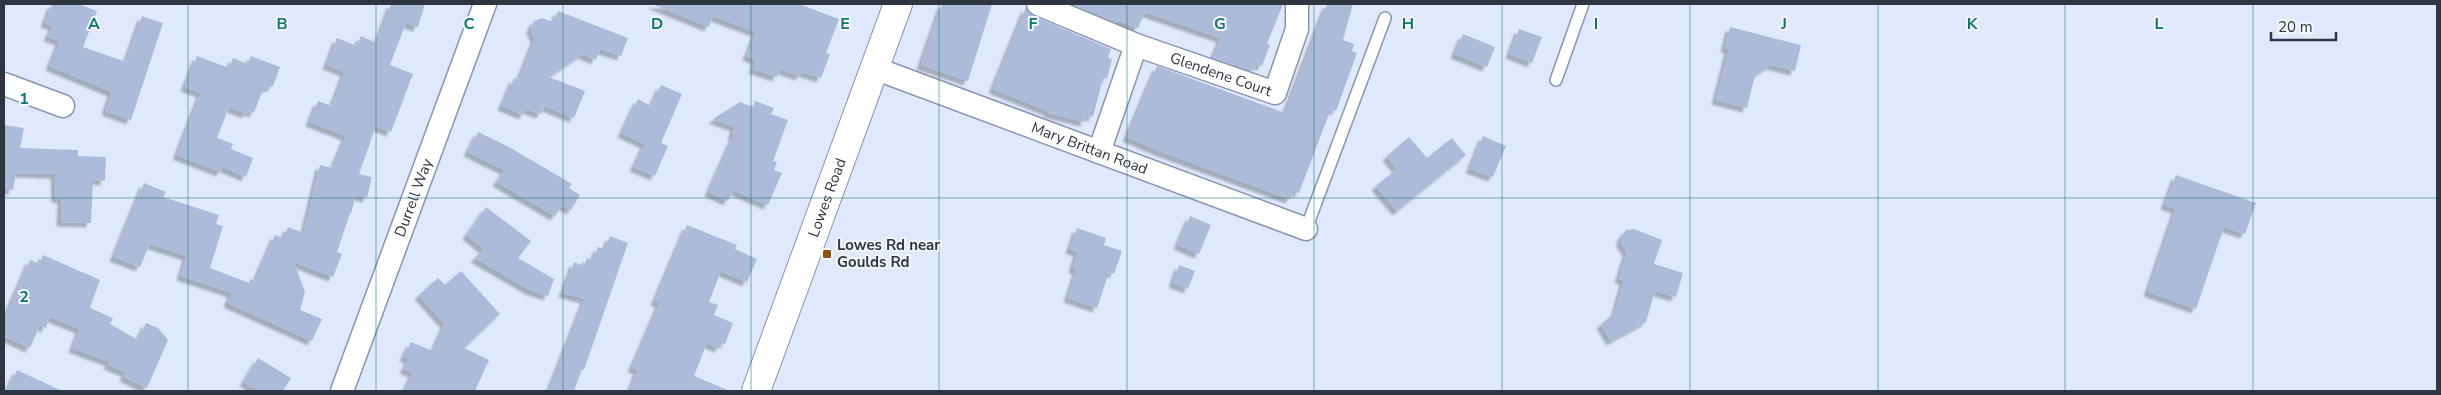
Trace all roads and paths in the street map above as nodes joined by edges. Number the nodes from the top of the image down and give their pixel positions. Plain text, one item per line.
1 (485, 4) edge
2 (898, 4) edge
3 (1038, 4) edge
4 (1297, 4) edge
5 (1583, 4) edge
6 (1385, 18) dead end
7 (1136, 44) junction
8 (874, 68) junction
9 (1556, 80) dead end
10 (4, 84) edge
11 (62, 106) dead end
12 (1099, 152) junction
13 (1306, 229) joint
14 (342, 391) edge
15 (756, 391) edge

1 - 14 street, Durrell Way
2 - 8 main road, Lowes Road
3 - 7 street, Glendene Court
4 - 7 street, Glendene Court
5 - 9 lane
6 - 13 lane
7 - 12 street
8 - 12 street, Mary Brittan Road
8 - 15 main road, Lowes Road
10 - 11 street
12 - 13 street, Mary Brittan Road

